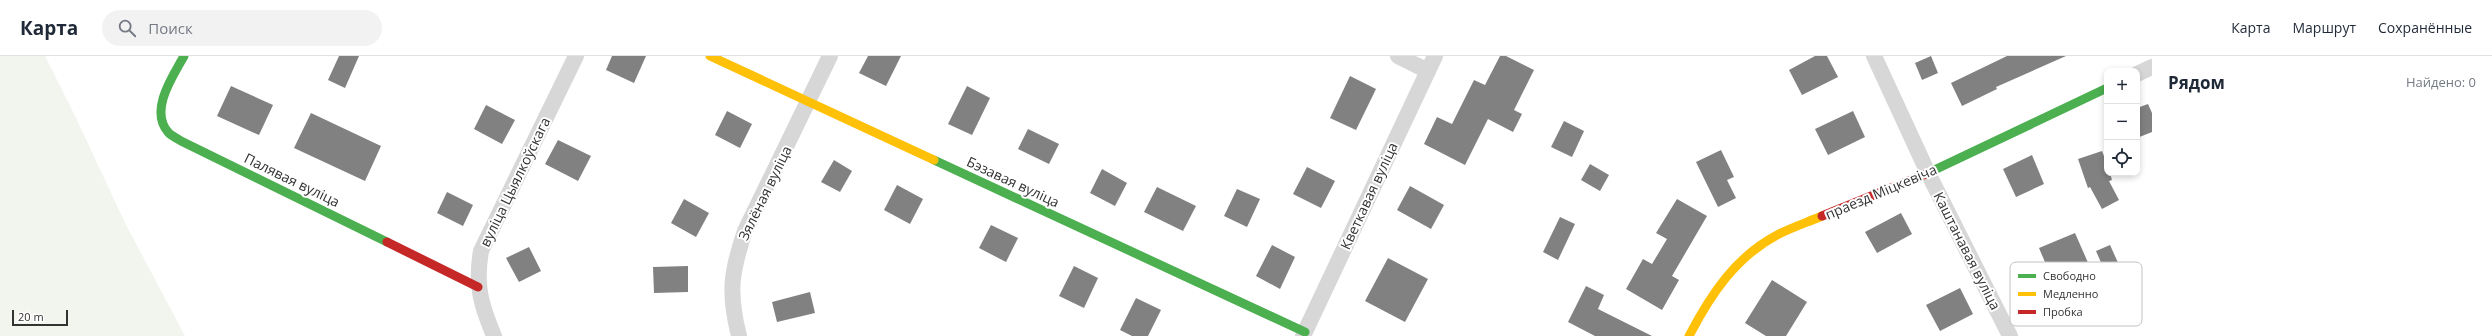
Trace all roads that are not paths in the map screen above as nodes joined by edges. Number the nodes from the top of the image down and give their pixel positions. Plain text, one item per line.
1 (184, 56) edge
2 (576, 56) edge
3 (710, 56) edge
4 (830, 56) edge
5 (1398, 56) edge
6 (1435, 56) edge
7 (1874, 56) edge
8 (2152, 67) edge
9 (1428, 71) junction
10 (2140, 73) edge
11 (2104, 89) edge
12 (809, 102) junction
13 (1928, 173) junction
14 (478, 287) junction
15 (1304, 334) edge
16 (494, 336) edge
17 (739, 336) edge
18 (1689, 336) edge
19 (2010, 336) edge

1 - 14 street, Палявая вуліца
2 - 14 street, вуліца Цыялкоўскага
3 - 12 street, Бэзавая вуліца
4 - 12 street, Зялёная вуліца
5 - 9 street
6 - 9 street, Кветкавая вуліца
7 - 13 street, Каштанавая вуліца
8 - 10 street
9 - 15 street, Кветкавая вуліца
11 - 13 street, праезд Міцкевіча
12 - 15 street, Бэзавая вуліца
12 - 17 street, Зялёная вуліца
13 - 18 street, праезд Міцкевіча
13 - 19 street, Каштанавая вуліца
14 - 16 street, вуліца Цыялкоўскага

